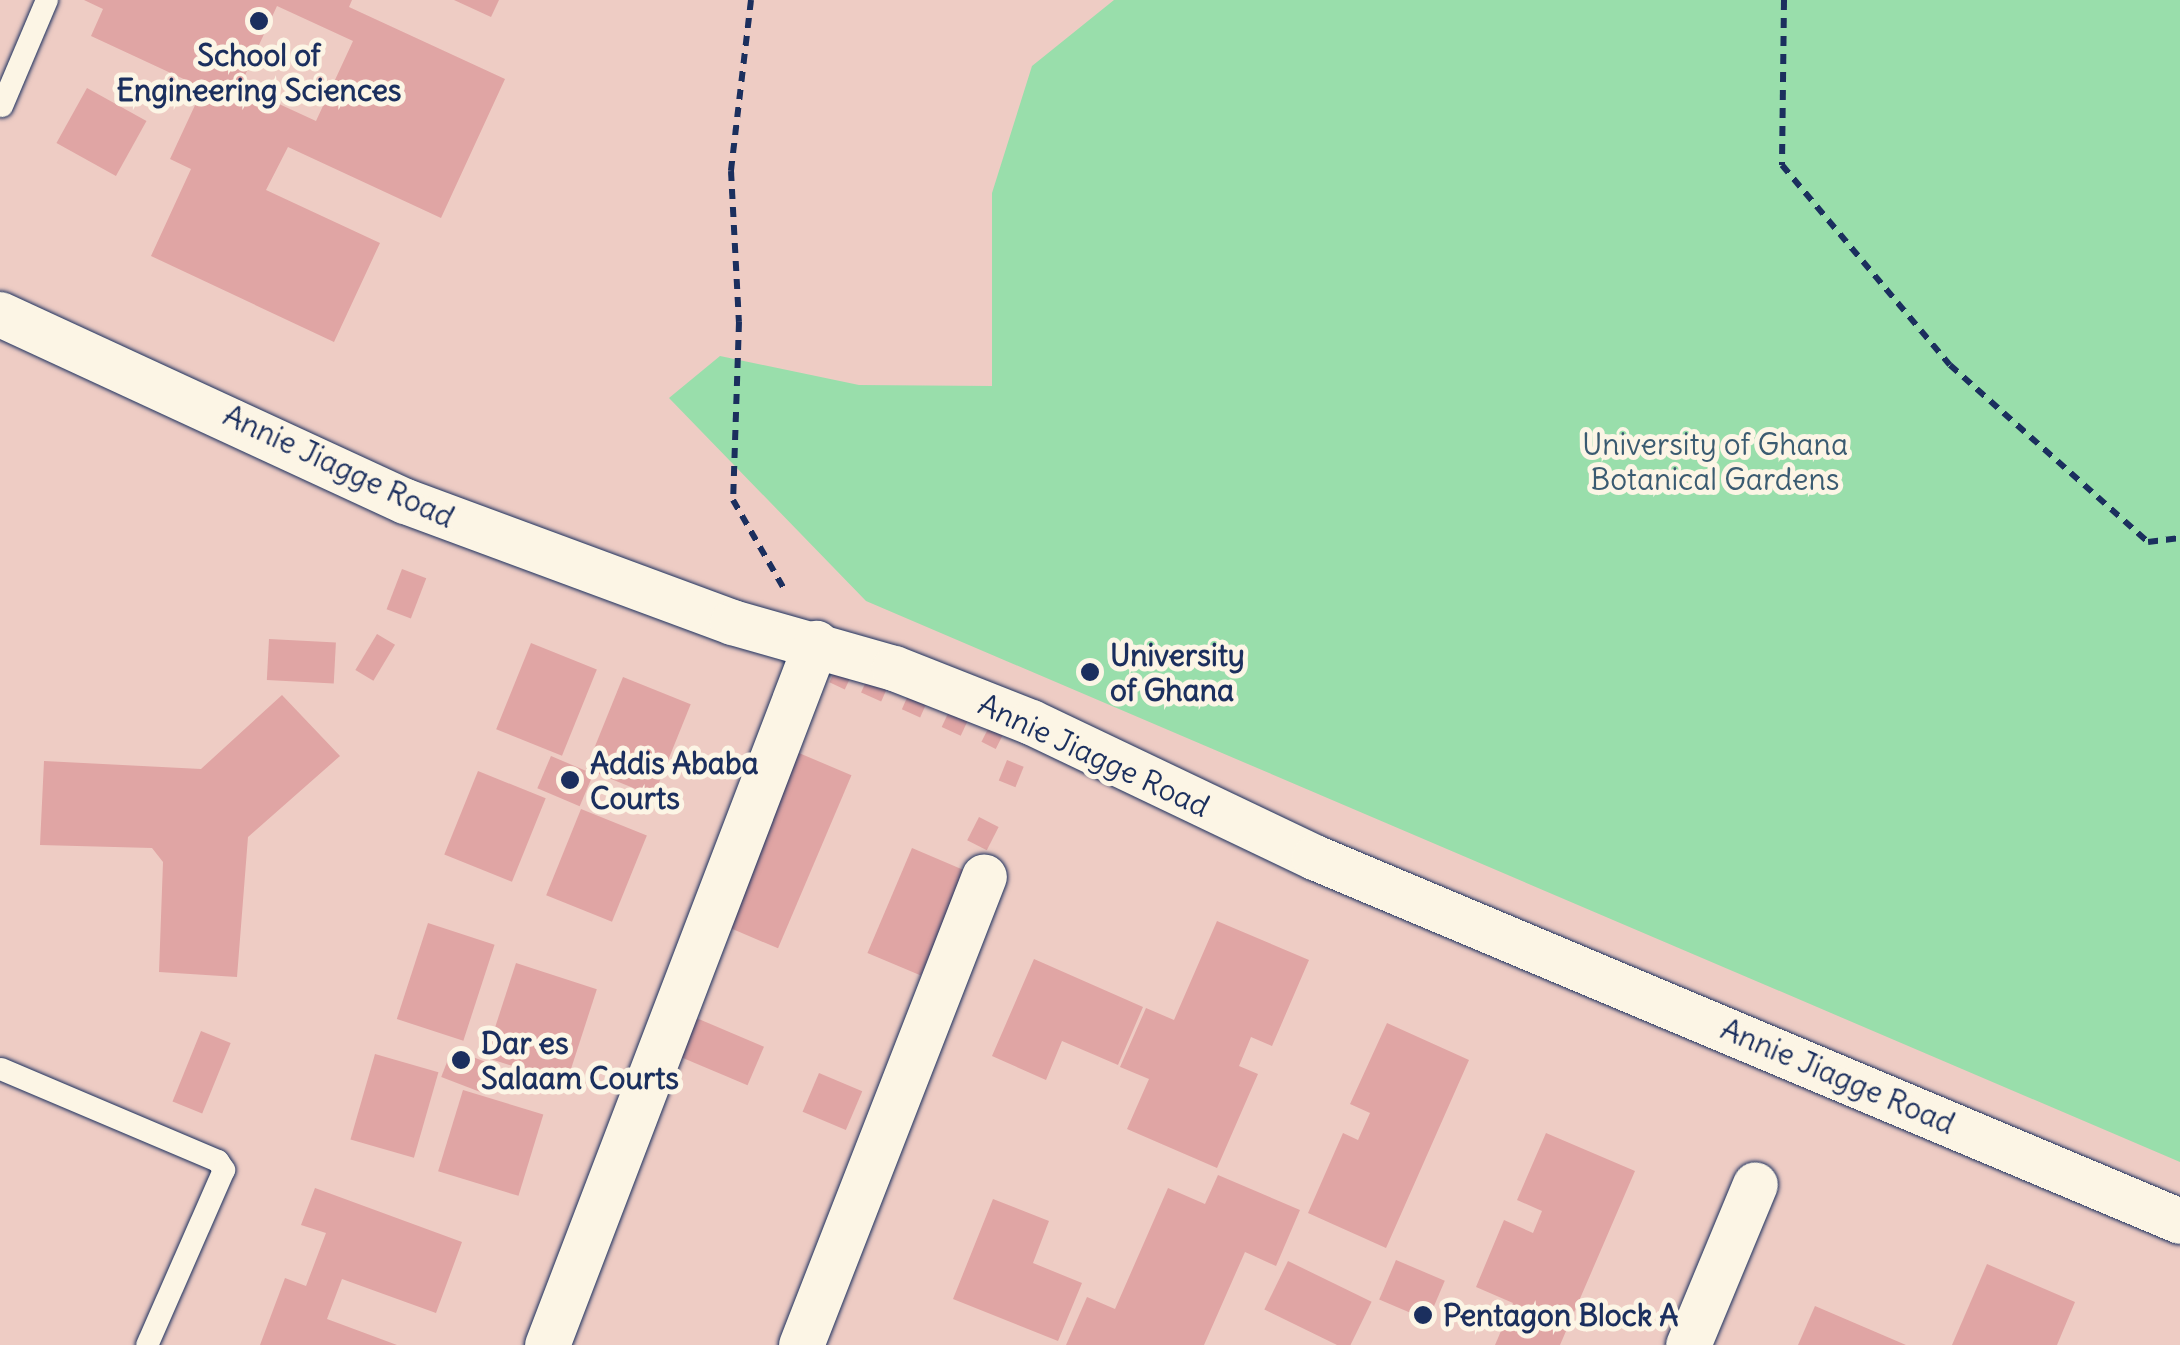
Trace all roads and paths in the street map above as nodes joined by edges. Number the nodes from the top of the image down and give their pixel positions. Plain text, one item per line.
1 (46, 0) edge
2 (751, 0) edge
3 (1784, 0) edge
4 (2, 106) edge
5 (0, 314) edge
6 (2180, 538) edge
7 (816, 643) junction
8 (984, 876) dead end
9 (1, 1068) edge
10 (1755, 1184) dead end
11 (2180, 1221) edge
12 (147, 1345) edge
13 (547, 1345) edge
14 (801, 1345) edge
15 (1688, 1345) edge

1 - 4 lane
2 - 7 path
3 - 6 path
5 - 7 street, Annie Jiagge Road
7 - 11 street, Annie Jiagge Road
7 - 13 street
8 - 14 street
9 - 12 lane
10 - 15 street

